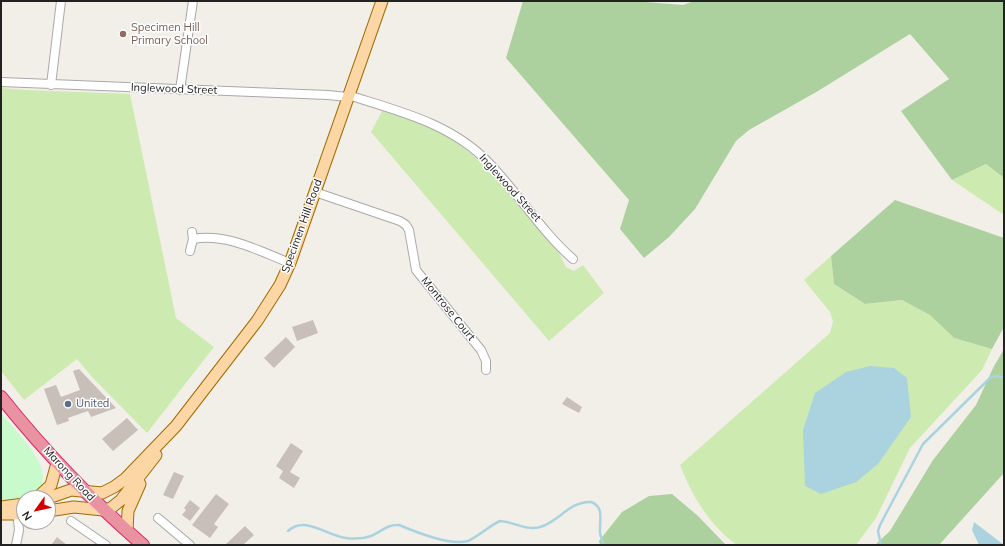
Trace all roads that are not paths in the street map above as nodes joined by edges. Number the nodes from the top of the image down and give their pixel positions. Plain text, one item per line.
1 (61, 1) edge
2 (193, 1) edge
3 (382, 1) edge
4 (1, 82) edge
5 (51, 85) junction
6 (180, 90) junction
7 (348, 96) junction
8 (315, 192) junction
9 (190, 251) dead end
10 (573, 258) dead end
11 (290, 262) junction
12 (486, 370) dead end
13 (1, 397) edge
14 (176, 426) junction
15 (57, 463) junction
16 (147, 467) junction
17 (46, 490) edge
18 (85, 492) junction
19 (56, 495) edge
20 (1, 507) edge
21 (16, 509) edge
22 (56, 509) edge
23 (103, 510) junction
24 (16, 511) edge
25 (1, 514) edge
26 (158, 518) dead end
27 (71, 521) dead end
28 (19, 530) edge
29 (127, 531) junction
30 (16, 545) edge
31 (106, 545) edge
32 (143, 545) edge
33 (190, 545) edge

1 - 5 street
2 - 6 street
3 - 7 main road, Specimen Hill Road
4 - 5 street, Inglewood Street
5 - 6 street, Inglewood Street
6 - 7 street, Inglewood Street
7 - 8 main road, Specimen Hill Road
7 - 10 street, Inglewood Street
8 - 11 main road, Specimen Hill Road
8 - 12 street, Montrose Court
9 - 11 street
11 - 14 main road, Specimen Hill Road
13 - 15 highway, Marong Road
14 - 16 main road, Specimen Hill Road
14 - 18 main road, Specimen Hill Road
15 - 17 main road
15 - 18 highway, Marong Road
16 - 23 main road, Specimen Hill Road
16 - 29 main road
18 - 19 main road, Specimen Hill Road
18 - 23 highway, Marong Road
20 - 21 main road
22 - 23 main road
23 - 29 highway, Marong Road
24 - 25 main road
26 - 33 street
27 - 31 street
28 - 30 street
29 - 32 highway, Marong Road

